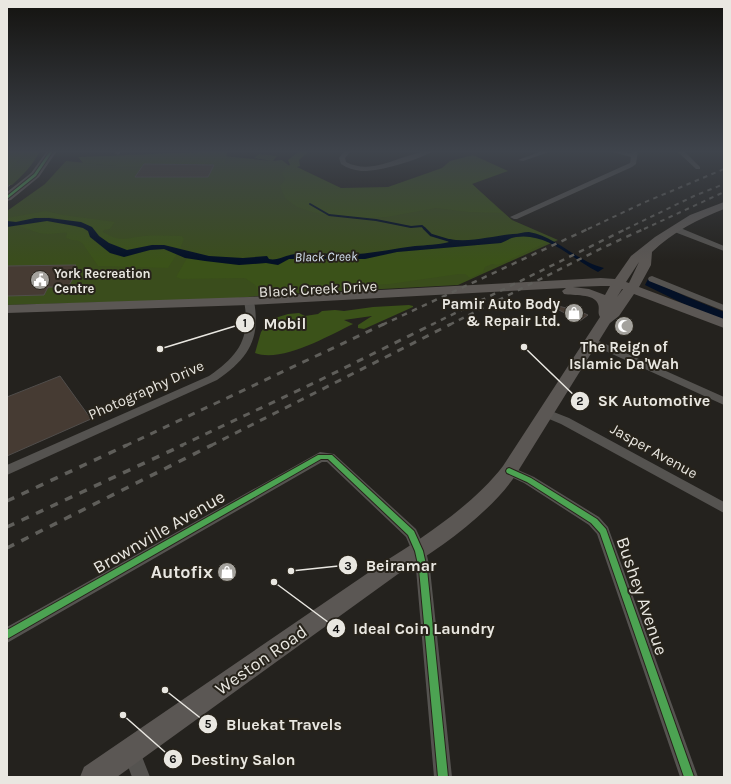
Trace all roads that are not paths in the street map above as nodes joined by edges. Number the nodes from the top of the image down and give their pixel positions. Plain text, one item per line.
1 (20, 188) edge
2 (581, 188) edge
3 (7, 198) edge
4 (724, 205) edge
5 (514, 217) dead end
6 (675, 229) junction
7 (724, 249) edge
8 (646, 251) junction
9 (634, 259) junction
10 (652, 279) dead end
11 (565, 287) junction
12 (622, 289) junction
13 (250, 305) junction
14 (724, 308) edge
15 (7, 309) edge
16 (605, 315) junction
17 (7, 318) edge
18 (724, 324) edge
19 (592, 341) junction
20 (724, 401) edge
21 (546, 413) junction
22 (7, 470) edge
23 (509, 471) junction
24 (724, 508) edge
25 (419, 551) junction
26 (7, 635) edge
27 (132, 750) junction
28 (94, 777) edge
29 (141, 777) edge
30 (443, 777) edge
31 (689, 777) edge

1 - 3 main road
2 - 5 street
4 - 6 main road, Weston Road
6 - 7 street
6 - 8 main road, Weston Road
8 - 9 main road, Weston Road
8 - 12 main road, Weston Road
9 - 11 main road
9 - 12 main road, Weston Road
10 - 14 street
11 - 12 main road, Black Creek Drive
11 - 13 main road, Black Creek Drive
11 - 16 main road
12 - 16 main road, Weston Road
12 - 18 main road
13 - 15 main road, Black Creek Drive
13 - 17 main road, Black Creek Drive
13 - 22 street, Photography Drive
16 - 19 main road, Weston Road
19 - 20 street
19 - 21 main road, Weston Road
21 - 23 main road, Weston Road
21 - 24 street, Jasper Avenue
23 - 25 main road, Weston Road
23 - 31 street, Bushey Avenue
25 - 26 street, Brownville Avenue
25 - 27 main road, Weston Road
25 - 30 street
27 - 28 main road, Weston Road
27 - 29 street

